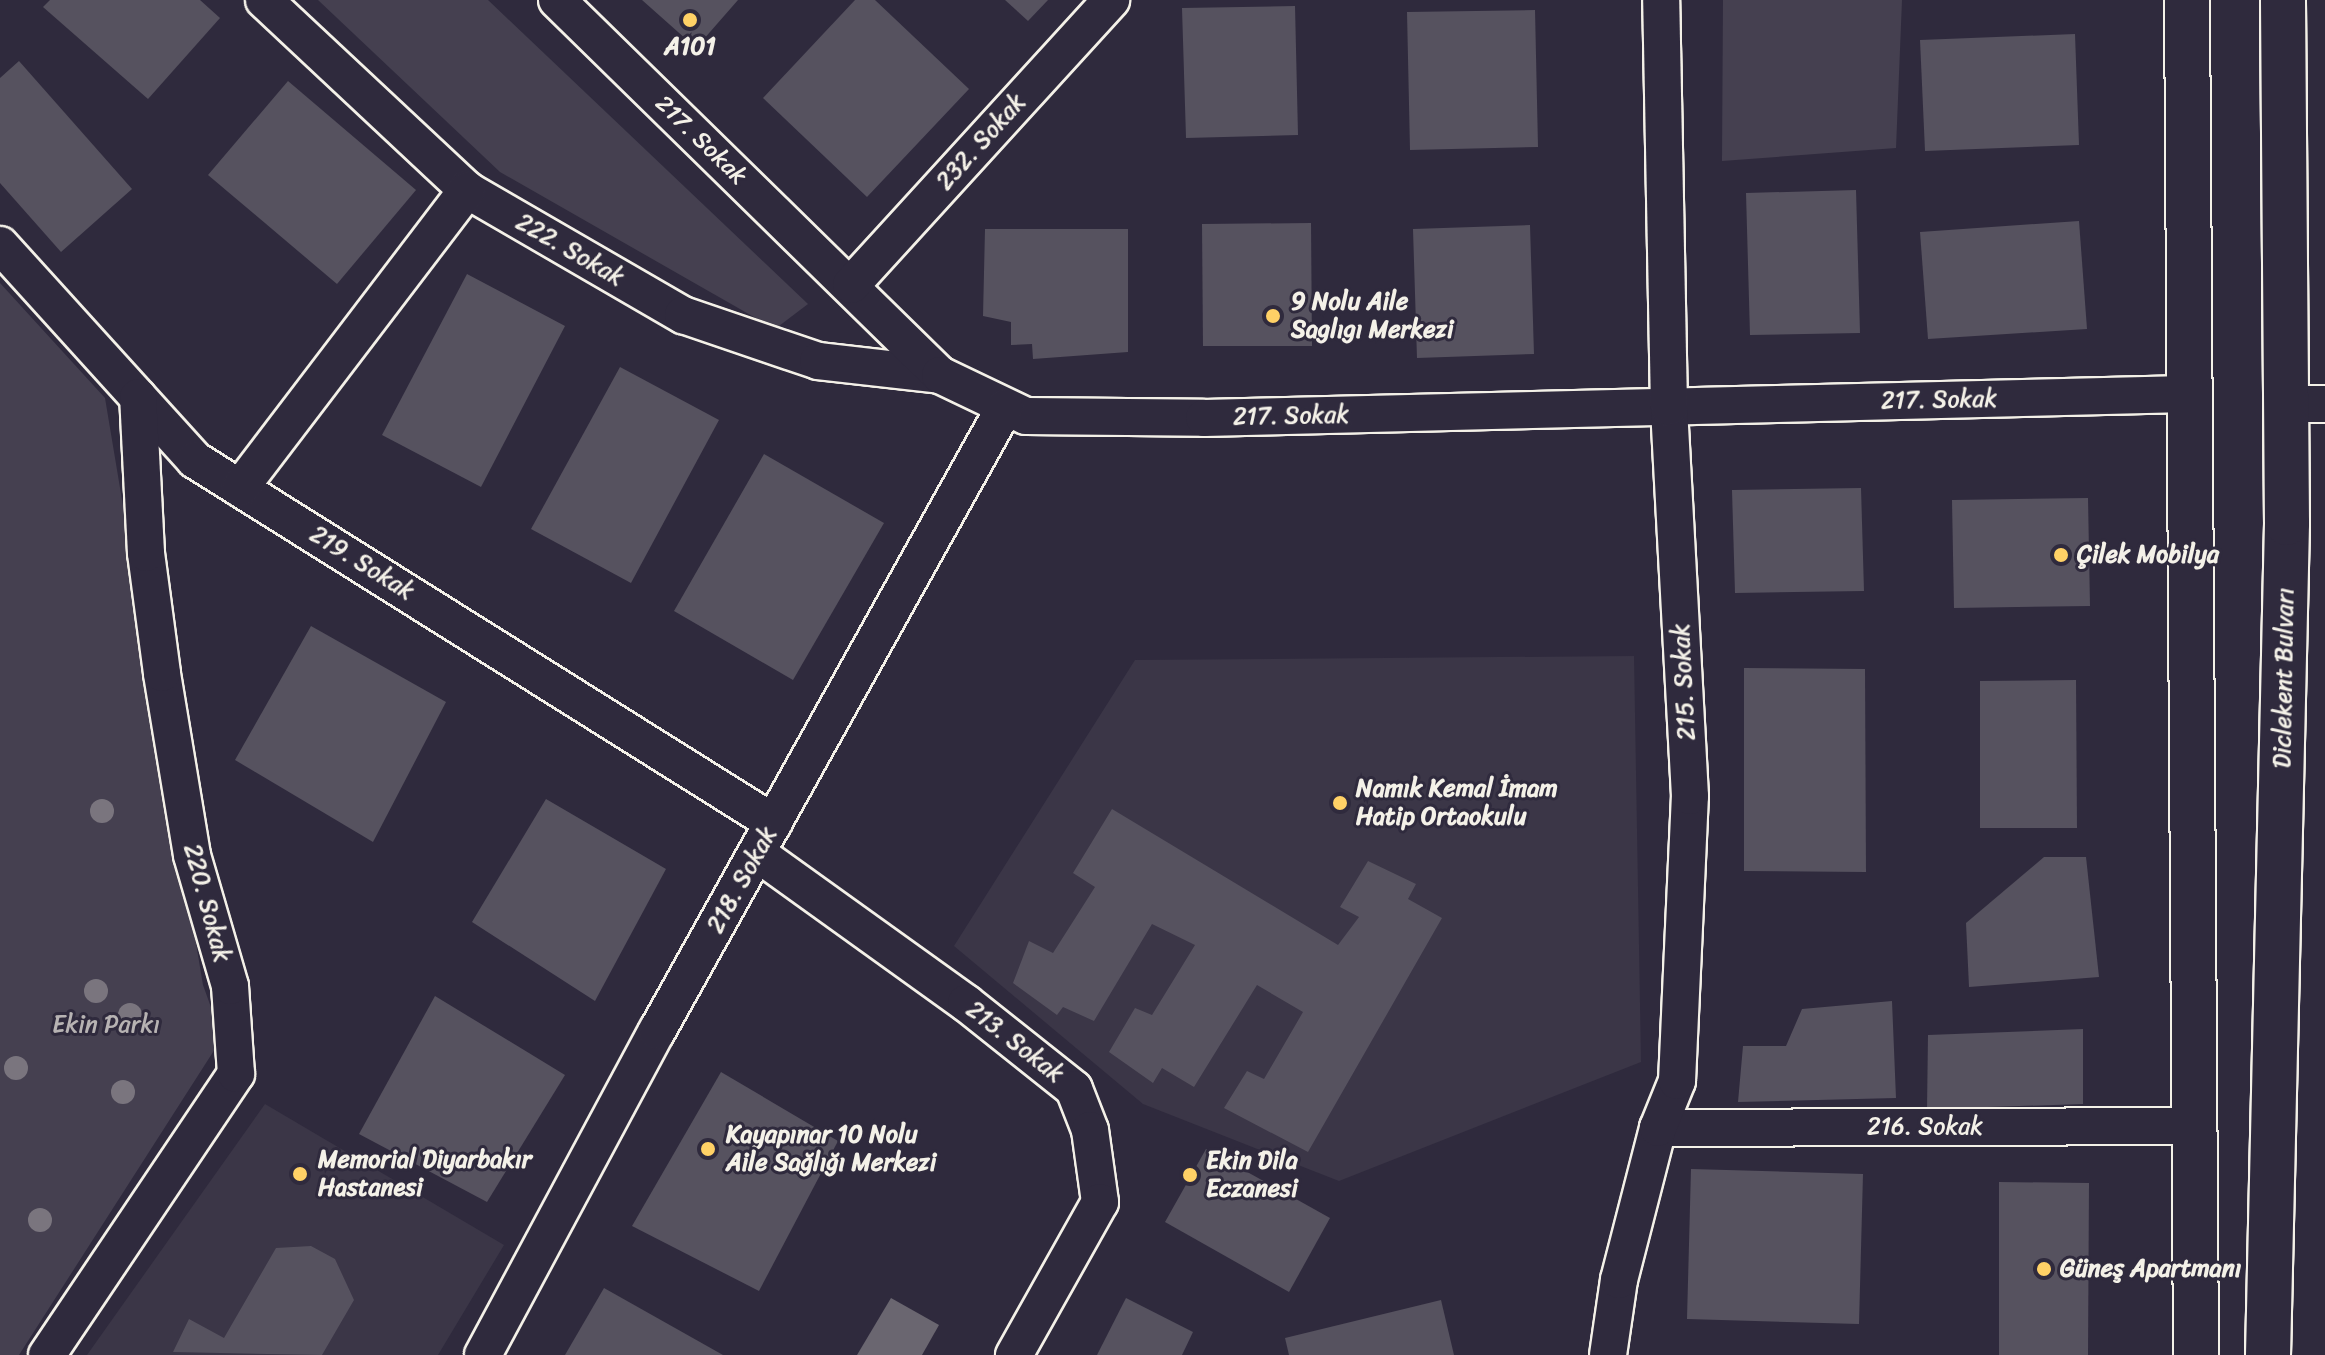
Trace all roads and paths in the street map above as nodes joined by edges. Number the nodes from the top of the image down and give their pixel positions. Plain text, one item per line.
1 (264, 0) edge
2 (557, 0) edge
3 (1111, 0) edge
4 (1661, 0) edge
5 (2187, 0) edge
6 (2283, 0) edge
7 (467, 190) junction
8 (0, 245) edge
9 (851, 285) junction
10 (940, 375) junction
11 (2187, 394) junction
12 (138, 397) junction
13 (2306, 404) edge
14 (1005, 407) junction
15 (1669, 407) junction
16 (240, 488) junction
17 (766, 838) junction
18 (2193, 1126) junction
19 (1658, 1128) junction
20 (47, 1355) edge
21 (483, 1355) edge
22 (1014, 1355) edge
23 (1608, 1355) edge
24 (2196, 1355) edge
25 (2268, 1355) edge

1 - 7 street, 222. Sokak
2 - 9 street, 217. Sokak
3 - 9 street, 232. Sokak
4 - 15 street, 215. Sokak
5 - 11 main road
6 - 13 main road, Diclekent Bulvarı
7 - 10 street, 222. Sokak
7 - 16 street
8 - 12 street, 219. Sokak
9 - 10 street, 217. Sokak
10 - 14 street, 217. Sokak
11 - 15 street, 217. Sokak
11 - 18 main road
12 - 16 street, 219. Sokak
12 - 20 street, 220. Sokak
13 - 25 main road, Diclekent Bulvarı
14 - 15 street, 217. Sokak
14 - 17 street, 218. Sokak
15 - 19 street, 215. Sokak
16 - 17 street, 219. Sokak
17 - 21 street, 218. Sokak
17 - 22 street, 213. Sokak
18 - 19 street, 216. Sokak
18 - 24 main road
19 - 23 street, 215. Sokak

